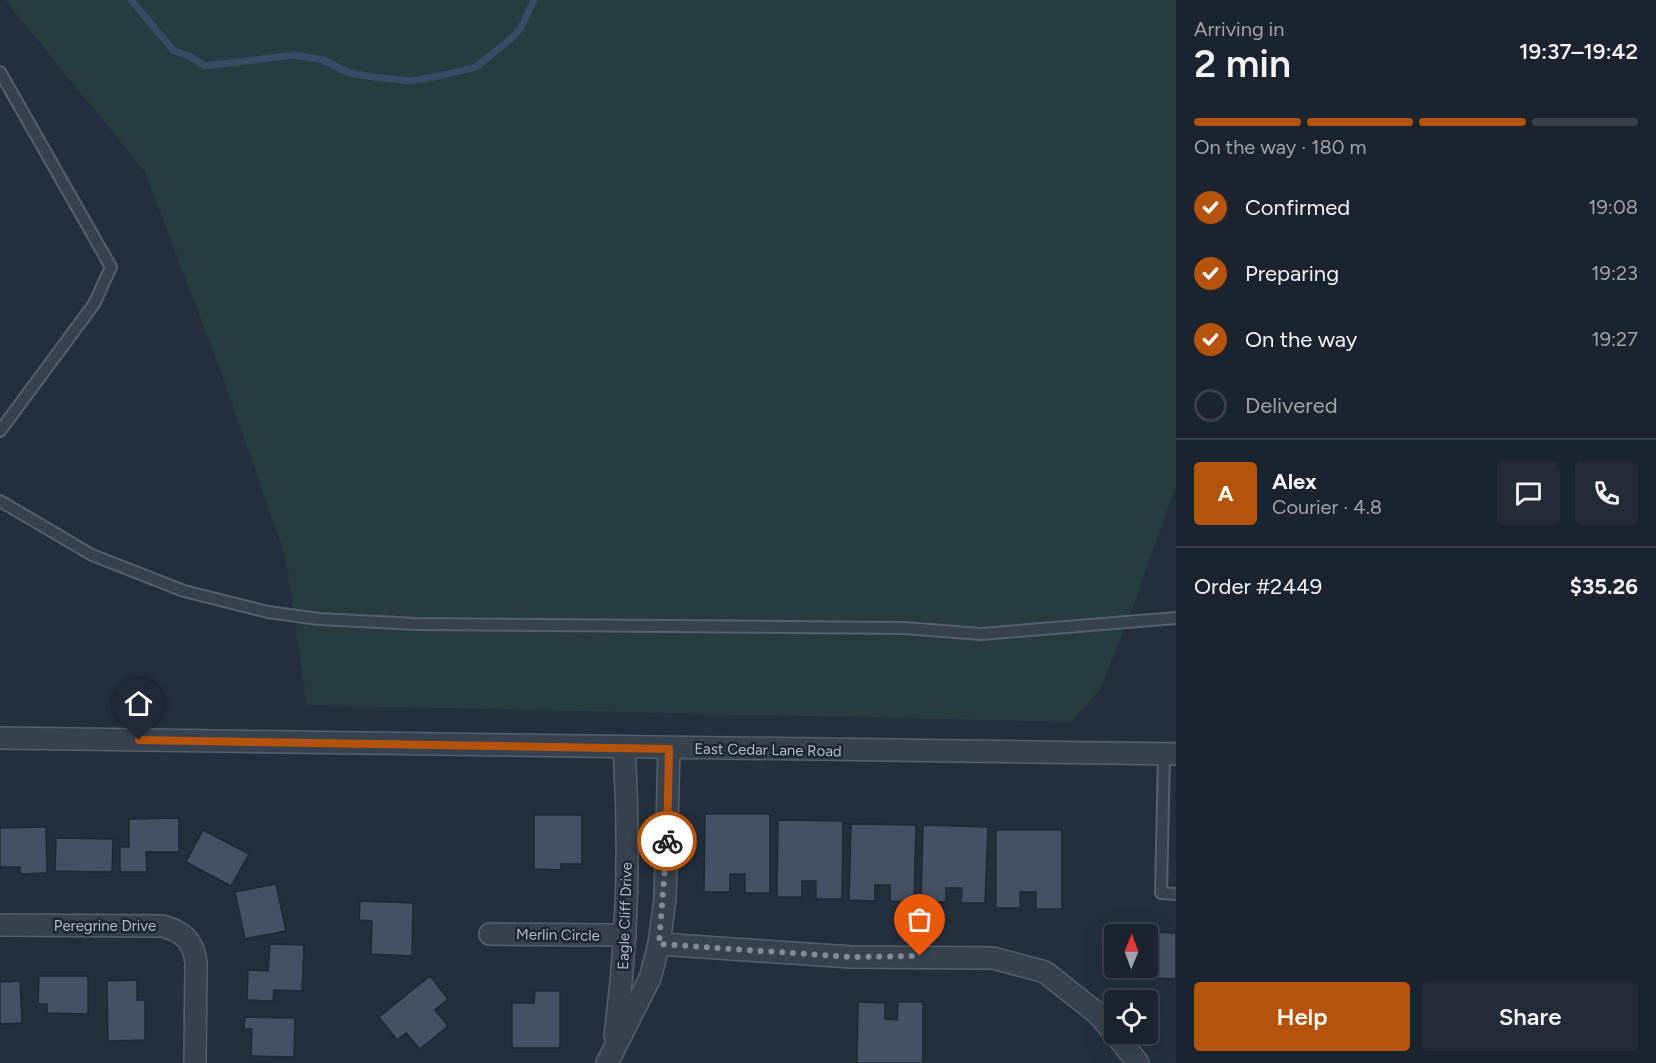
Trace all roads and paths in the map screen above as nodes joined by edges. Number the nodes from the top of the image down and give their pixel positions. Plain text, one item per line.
1 (0, 72) edge
2 (0, 431) edge
3 (0, 501) edge
4 (1176, 618) edge
5 (0, 738) edge
6 (624, 748) junction
7 (669, 749) junction
8 (1170, 754) edge
9 (1176, 894) edge
10 (0, 925) edge
11 (490, 934) dead end
12 (626, 935) junction
13 (659, 944) junction
14 (1104, 1021) edge
15 (1123, 1044) edge
16 (610, 1056) edge
17 (195, 1063) edge
18 (1138, 1063) edge

1 - 2 lane
3 - 4 lane
5 - 6 street, East Cedar Lane Road
6 - 7 street, East Cedar Lane Road
6 - 12 street, Eagle Cliff Drive
7 - 8 street, East Cedar Lane Road
7 - 13 street, Eagle Cliff Drive
8 - 9 lane
10 - 17 street, Peregrine Drive
11 - 12 street, Merlin Circle
12 - 16 street, Eagle Cliff Drive
13 - 14 street
13 - 16 street, Eagle Cliff Drive
15 - 18 street

